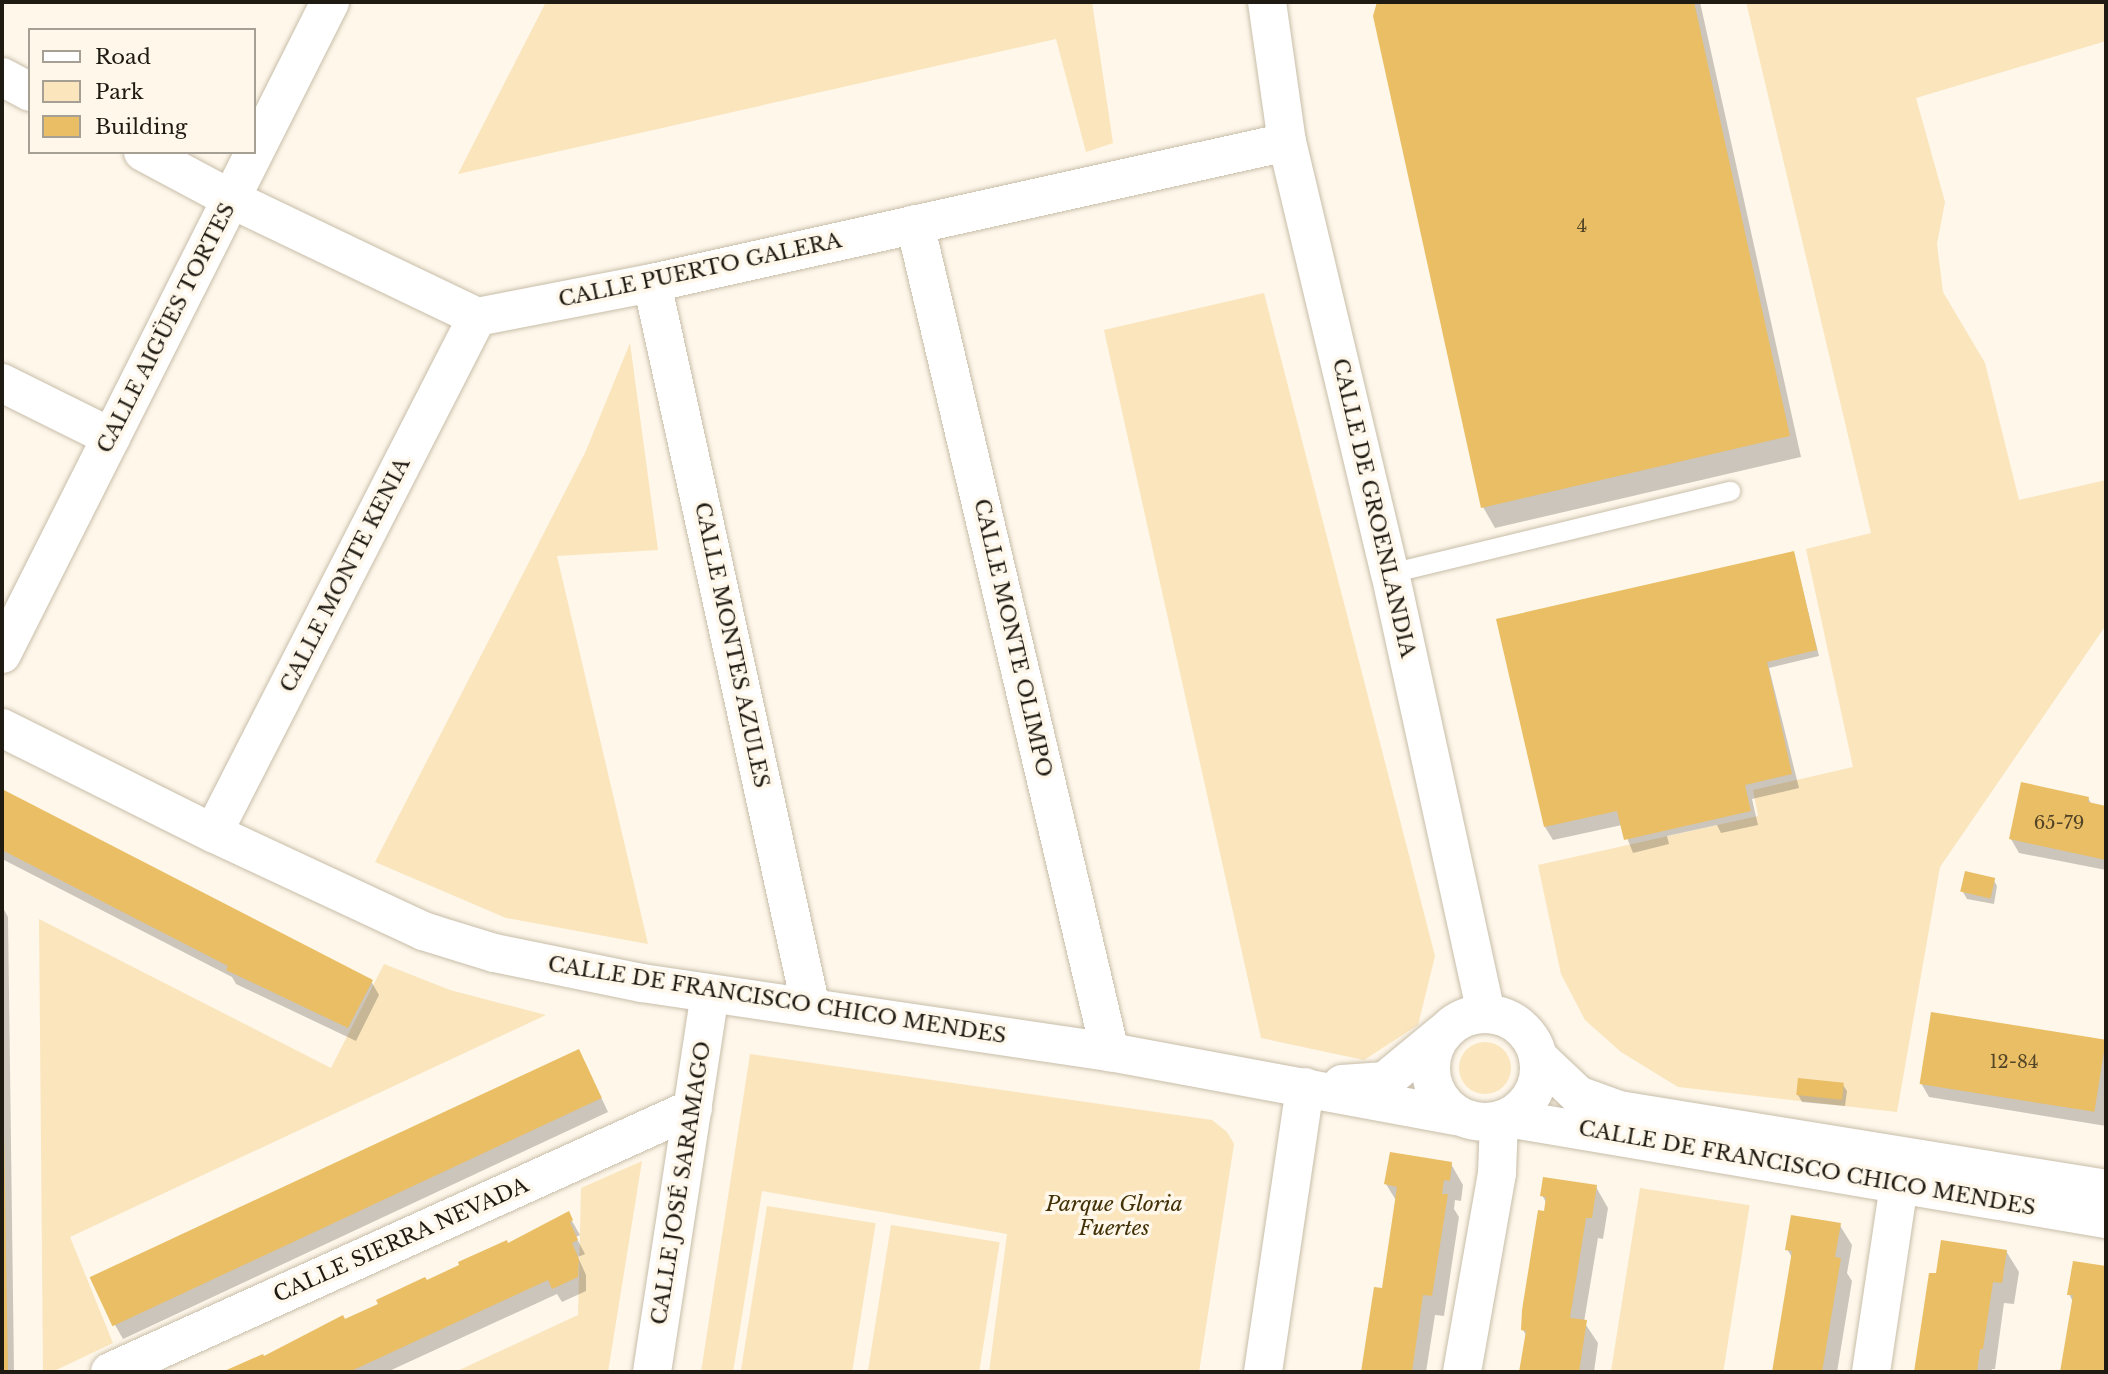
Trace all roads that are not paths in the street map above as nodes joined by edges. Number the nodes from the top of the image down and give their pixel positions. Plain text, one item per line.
1 (330, 2) edge
2 (1267, 2) edge
3 (2, 77) edge
4 (28, 91) edge
5 (1287, 142) junction
6 (256, 149) edge
7 (147, 154) edge
8 (254, 154) edge
9 (231, 199) junction
10 (915, 224) junction
11 (652, 283) junction
12 (477, 317) junction
13 (2, 383) edge
14 (111, 437) junction
15 (1730, 491) dead end
16 (1390, 573) junction
17 (2, 654) edge
18 (2, 728) edge
19 (213, 834) junction
20 (710, 994) junction
21 (811, 1008) junction
22 (1486, 1014) junction
23 (1443, 1033) junction
24 (1110, 1052) junction
25 (1538, 1057) junction
26 (1305, 1087) junction
27 (693, 1108) junction
28 (1457, 1115) junction
29 (1503, 1119) junction
30 (1899, 1184) junction
31 (2106, 1189) edge
32 (2106, 1219) edge
33 (110, 1372) edge
34 (652, 1372) edge
35 (1263, 1372) edge
36 (1462, 1372) edge
37 (1871, 1372) edge

1 - 6 street, CALLE AIGÜES TORTES
2 - 5 street, CALLE DE GROENLANDIA
3 - 4 street
5 - 10 street, CALLE PUERTO GALERA
5 - 16 street, CALLE DE GROENLANDIA
7 - 9 street
8 - 9 street, CALLE AIGÜES TORTES
9 - 12 street
9 - 14 street, CALLE AIGÜES TORTES
10 - 11 street, CALLE PUERTO GALERA
10 - 24 street, CALLE MONTE OLIMPO
11 - 12 street, CALLE PUERTO GALERA
11 - 21 street, CALLE MONTES AZULES
12 - 19 street, CALLE MONTE KENIA
13 - 14 street
14 - 17 street, CALLE AIGÜES TORTES
15 - 16 lane
16 - 22 street, CALLE DE GROENLANDIA
18 - 19 street, CALLE DE FRANCISCO CHICO MENDES
19 - 20 street, CALLE DE FRANCISCO CHICO MENDES
20 - 21 street, CALLE DE FRANCISCO CHICO MENDES
20 - 27 street, CALLE JOSÉ SARAMAGO
21 - 24 street, CALLE DE FRANCISCO CHICO MENDES
22 - 23 street
22 - 25 street
23 - 26 street, CALLE DE FRANCISCO CHICO MENDES
23 - 28 street
24 - 26 street, CALLE DE FRANCISCO CHICO MENDES
25 - 29 street
25 - 31 street, CALLE DE FRANCISCO CHICO MENDES
26 - 28 street, CALLE DE FRANCISCO CHICO MENDES
26 - 35 street
27 - 33 street, CALLE SIERRA NEVADA
27 - 34 street, CALLE JOSÉ SARAMAGO
28 - 29 street
29 - 30 street, CALLE DE FRANCISCO CHICO MENDES
29 - 36 street
30 - 32 street, CALLE DE FRANCISCO CHICO MENDES
30 - 37 street

